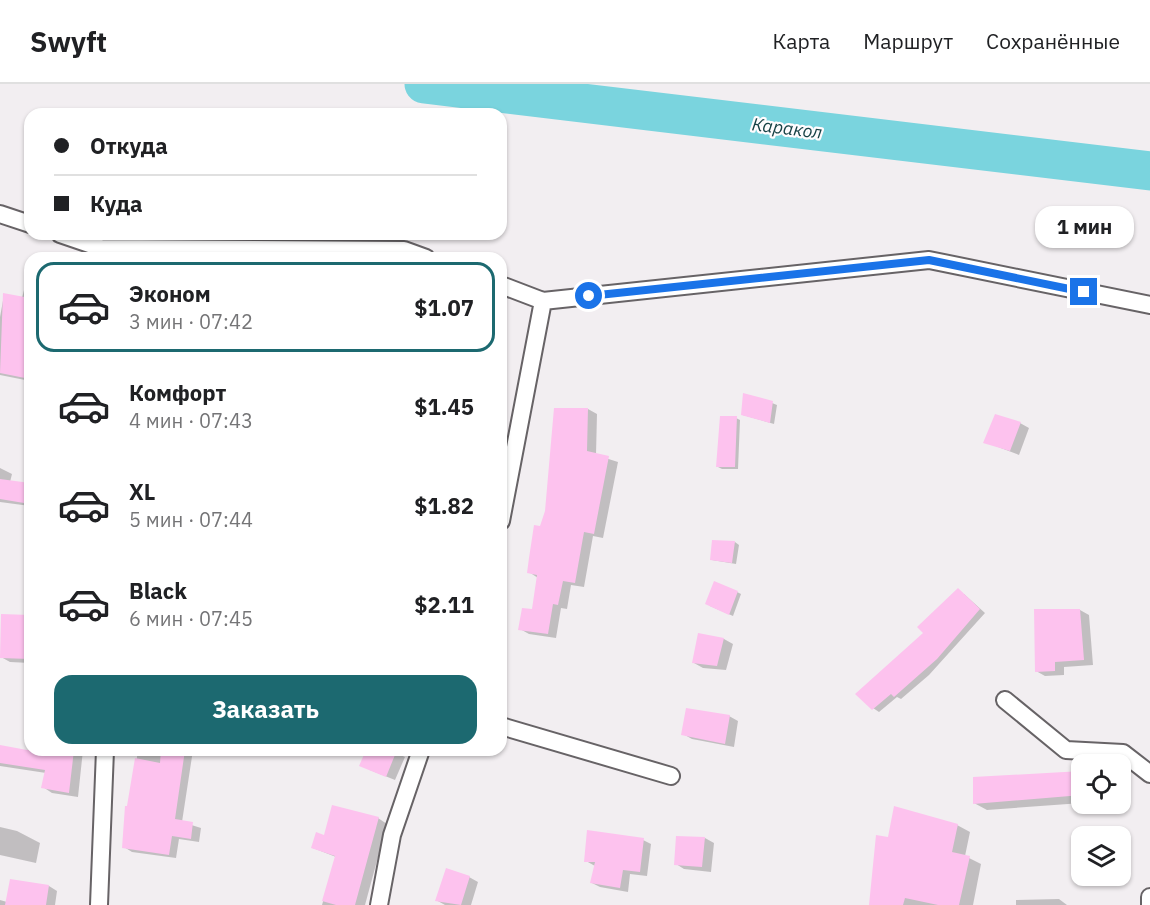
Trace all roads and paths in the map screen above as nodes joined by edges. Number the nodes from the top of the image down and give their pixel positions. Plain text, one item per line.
1 (0, 214) edge
2 (24, 222) edge
3 (73, 240) edge
4 (100, 252) edge
5 (203, 252) edge
6 (410, 252) edge
7 (507, 287) edge
8 (543, 301) junction
9 (1150, 305) edge
10 (507, 490) edge
11 (1005, 700) dead end
12 (507, 728) edge
13 (105, 756) edge
14 (420, 756) edge
15 (1150, 774) edge
16 (671, 776) dead end
17 (1150, 897) edge
18 (99, 905) edge
19 (379, 905) edge
20 (1150, 905) edge

1 - 2 street
3 - 4 street
5 - 6 street
7 - 8 street
8 - 9 street
8 - 10 street
11 - 15 street
12 - 16 street
13 - 18 street
14 - 19 street
17 - 20 street

